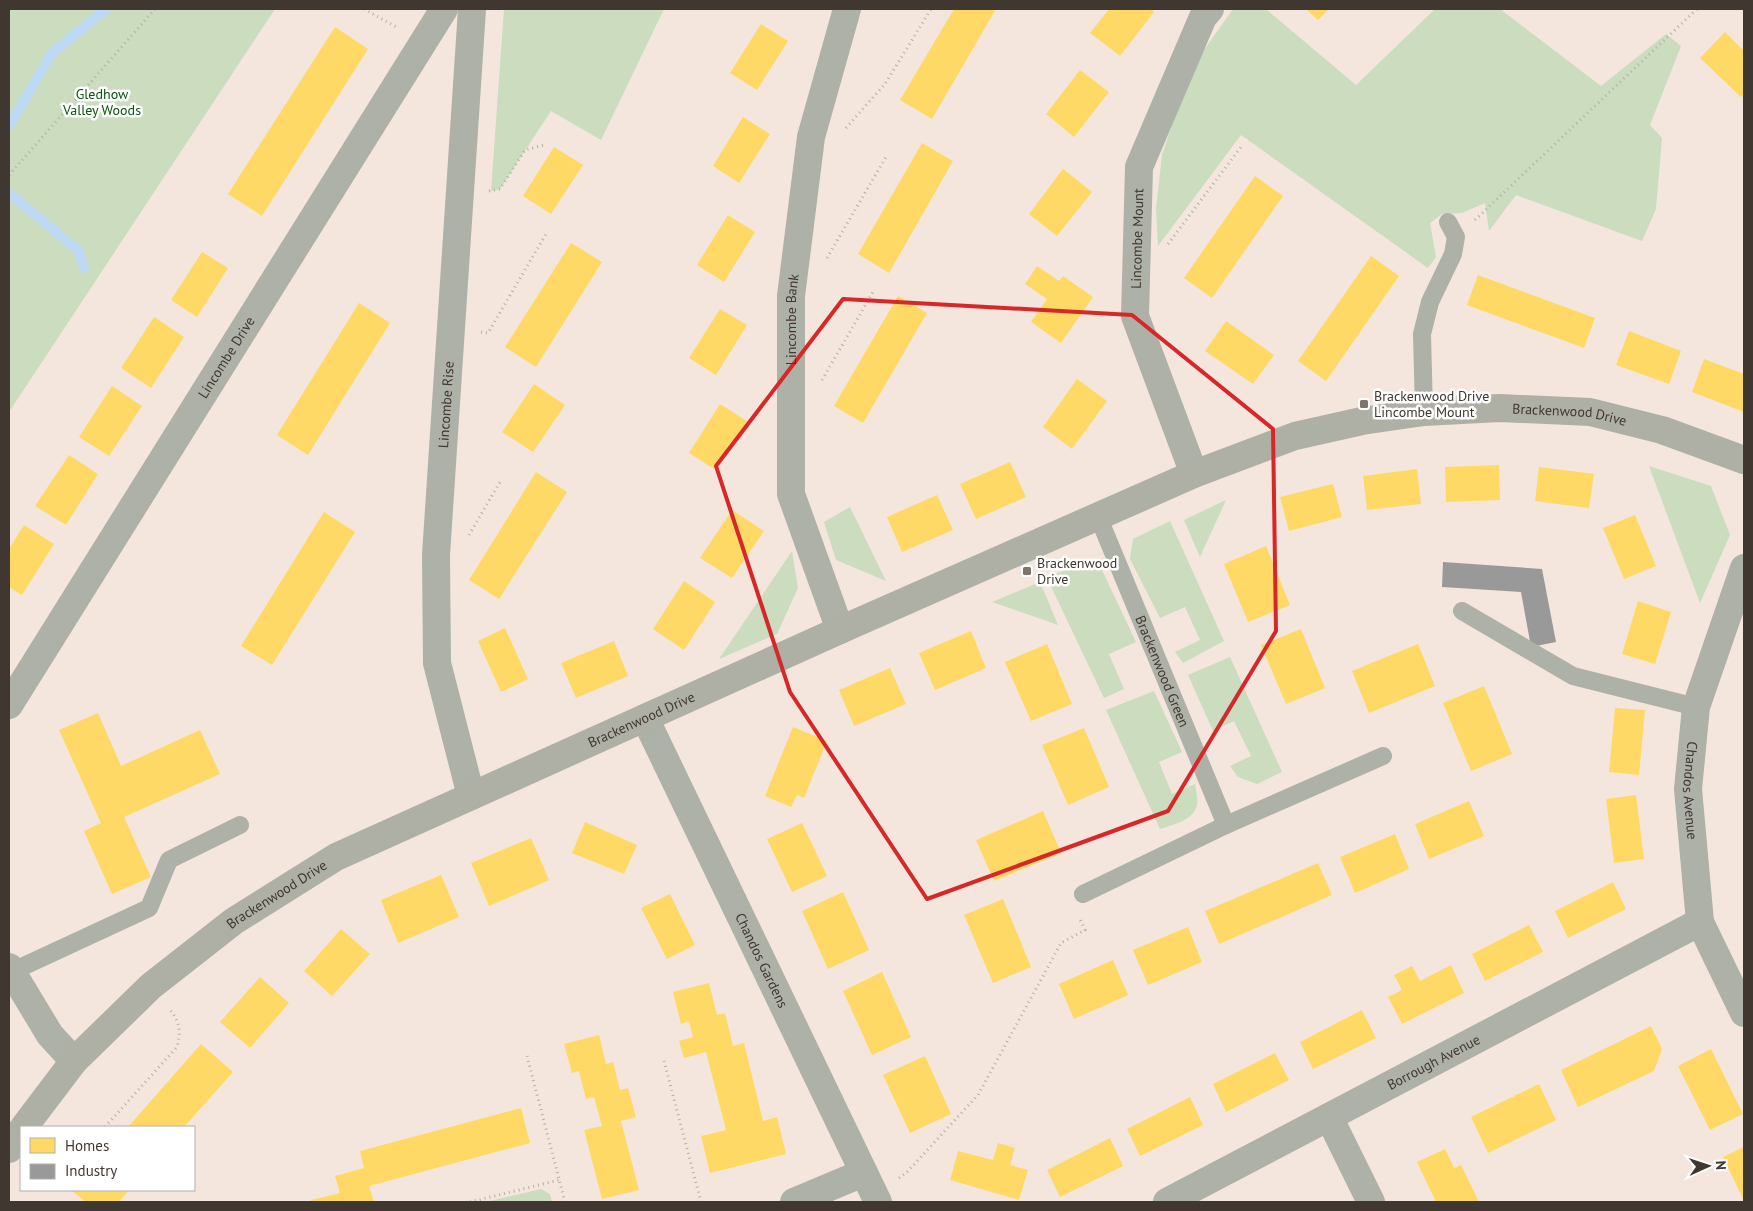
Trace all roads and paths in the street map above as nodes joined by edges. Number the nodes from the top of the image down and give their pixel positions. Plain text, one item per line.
1 (155, 9) edge
2 (364, 9) edge
3 (444, 9) edge
4 (472, 9) edge
5 (847, 9) edge
6 (930, 9) edge
7 (1210, 9) edge
8 (1697, 9) edge
9 (423, 43) junction
10 (815, 123) junction
11 (544, 145) dead end
12 (1241, 147) dead end
13 (886, 157) dead end
14 (9, 174) edge
15 (460, 195) junction
16 (1452, 230) joint
17 (546, 234) dead end
18 (1136, 256) junction
19 (827, 259) dead end
20 (874, 292) dead end
21 (451, 331) junction
22 (791, 386) junction
23 (1424, 412) junction
24 (1744, 460) edge
25 (1194, 474) junction
26 (500, 482) dead end
27 (1098, 516) junction
28 (436, 555) junction
29 (1744, 568) edge
30 (1462, 611) dead end
31 (840, 630) junction
32 (9, 705) edge
33 (1696, 707) junction
34 (645, 718) junction
35 (1383, 756) dead end
36 (471, 796) junction
37 (240, 824) dead end
38 (1226, 825) junction
39 (1083, 894) joint
40 (1700, 922) junction
41 (10, 969) edge
42 (151, 986) junction
43 (1744, 1013) edge
44 (527, 1056) dead end
45 (74, 1061) junction
46 (664, 1061) dead end
47 (1329, 1118) junction
48 (25, 1126) edge
49 (106, 1126) edge
50 (20, 1132) edge
51 (9, 1149) edge
52 (559, 1180) junction
53 (872, 1190) edge
54 (470, 1202) edge
55 (565, 1202) edge
56 (701, 1202) edge
57 (794, 1202) edge
58 (1167, 1202) edge
59 (1371, 1202) edge

1 - 14 path
2 - 9 path
3 - 9 street, Lincombe Drive
4 - 15 street, Lincombe Rise
5 - 10 street, Lincombe Bank
6 - 10 path
7 - 18 street, Lincombe Mount
8 - 16 path
9 - 32 street, Lincombe Drive
10 - 22 street, Lincombe Bank
11 - 15 path
12 - 18 path
13 - 19 path
15 - 21 street, Lincombe Rise
16 - 23 lane
17 - 21 path
18 - 25 street, Lincombe Mount
20 - 22 path
21 - 28 street, Lincombe Rise
22 - 31 street, Lincombe Bank
23 - 24 street, Brackenwood Drive
23 - 25 street, Brackenwood Drive
25 - 27 street, Brackenwood Drive
26 - 28 path
27 - 31 street, Brackenwood Drive
27 - 38 lane, Brackenwood Green
28 - 36 street, Lincombe Rise
29 - 33 street, Chandos Avenue
30 - 33 lane
31 - 34 street, Brackenwood Drive
33 - 40 street, Chandos Avenue
34 - 36 street, Brackenwood Drive
34 - 53 street, Chandos Gardens
35 - 38 lane
36 - 42 street, Brackenwood Drive
37 - 41 lane
38 - 39 lane
39 - 53 path
40 - 43 street, Chandos Avenue
40 - 47 street, Borrough Avenue
41 - 45 street
42 - 45 street, Brackenwood Drive
42 - 49 path
44 - 52 path
45 - 48 street, Brackenwood Drive
46 - 56 path
47 - 58 street, Borrough Avenue
47 - 59 street
50 - 51 street
52 - 54 path
52 - 55 path
53 - 57 street

